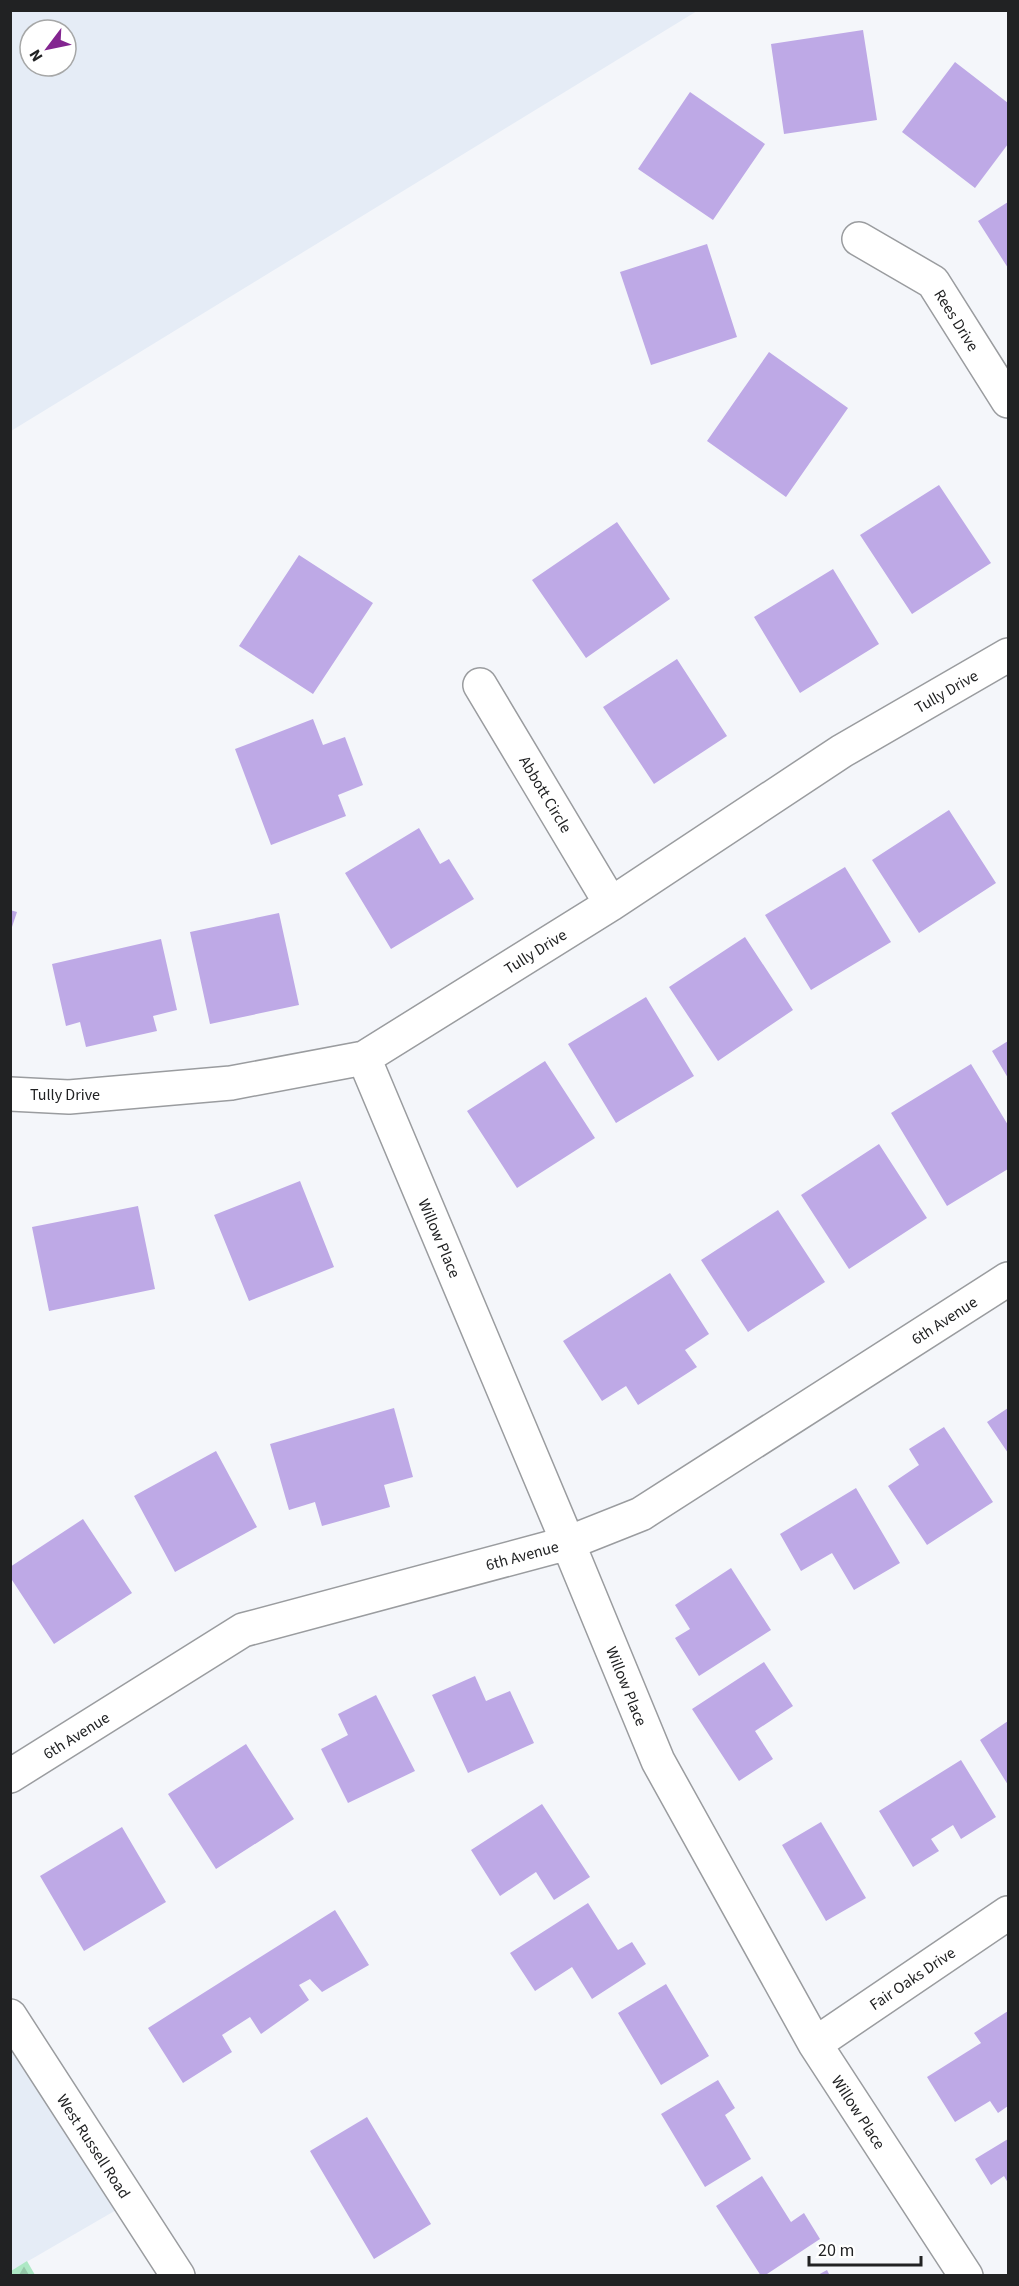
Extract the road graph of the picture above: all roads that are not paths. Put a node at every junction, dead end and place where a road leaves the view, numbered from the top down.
1 (859, 239) dead end
2 (1008, 401) edge
3 (1008, 655) edge
4 (480, 685) dead end
5 (611, 904) junction
6 (364, 1058) junction
7 (10, 1094) edge
8 (1008, 1279) edge
9 (568, 1543) junction
10 (10, 1776) edge
11 (1008, 1913) edge
12 (10, 2016) edge
13 (815, 2044) junction
14 (178, 2276) edge
15 (966, 2276) edge

1 - 2 street, Rees Drive
3 - 5 street, Tully Drive
4 - 5 street, Abbott Circle
5 - 6 street, Tully Drive
6 - 7 street, Tully Drive
6 - 9 street, Willow Place
8 - 9 street, 6th Avenue
9 - 10 street, 6th Avenue
9 - 13 street, Willow Place
11 - 13 street, Fair Oaks Drive
12 - 14 street, West Russell Road
13 - 15 street, Willow Place

